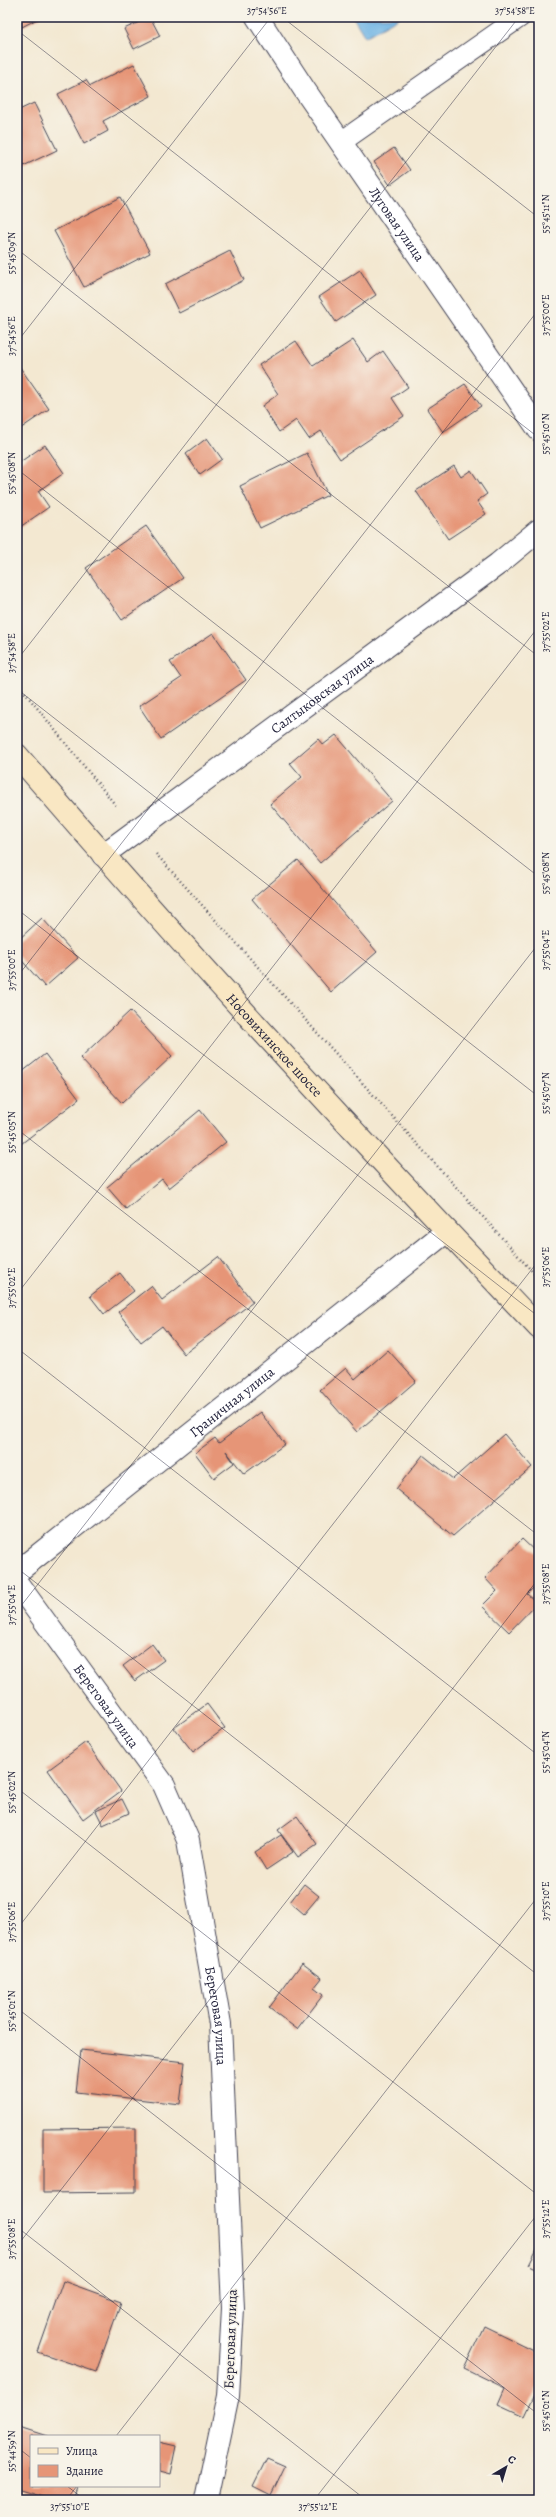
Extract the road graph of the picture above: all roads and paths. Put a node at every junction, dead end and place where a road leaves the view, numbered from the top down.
1 (257, 17) edge
2 (520, 17) edge
3 (341, 142) junction
4 (539, 430) edge
5 (539, 530) edge
6 (17, 683) edge
7 (17, 755) edge
8 (136, 831) junction
9 (103, 855) junction
10 (447, 1231) junction
11 (539, 1279) edge
12 (539, 1328) edge
13 (17, 1572) edge
14 (17, 1583) edge
15 (206, 2500) edge

1 - 3 street, Луговая улица
2 - 3 lane
3 - 4 street, Луговая улица
5 - 8 street, Салтыковская улица
6 - 8 path
7 - 9 main road, Носовихинское шоссе
8 - 9 street, Салтыковская улица
8 - 11 path
9 - 10 main road, Носовихинское шоссе
10 - 12 main road, Носовихинское шоссе
10 - 13 street, Граничная улица
14 - 15 street, Береговая улица

